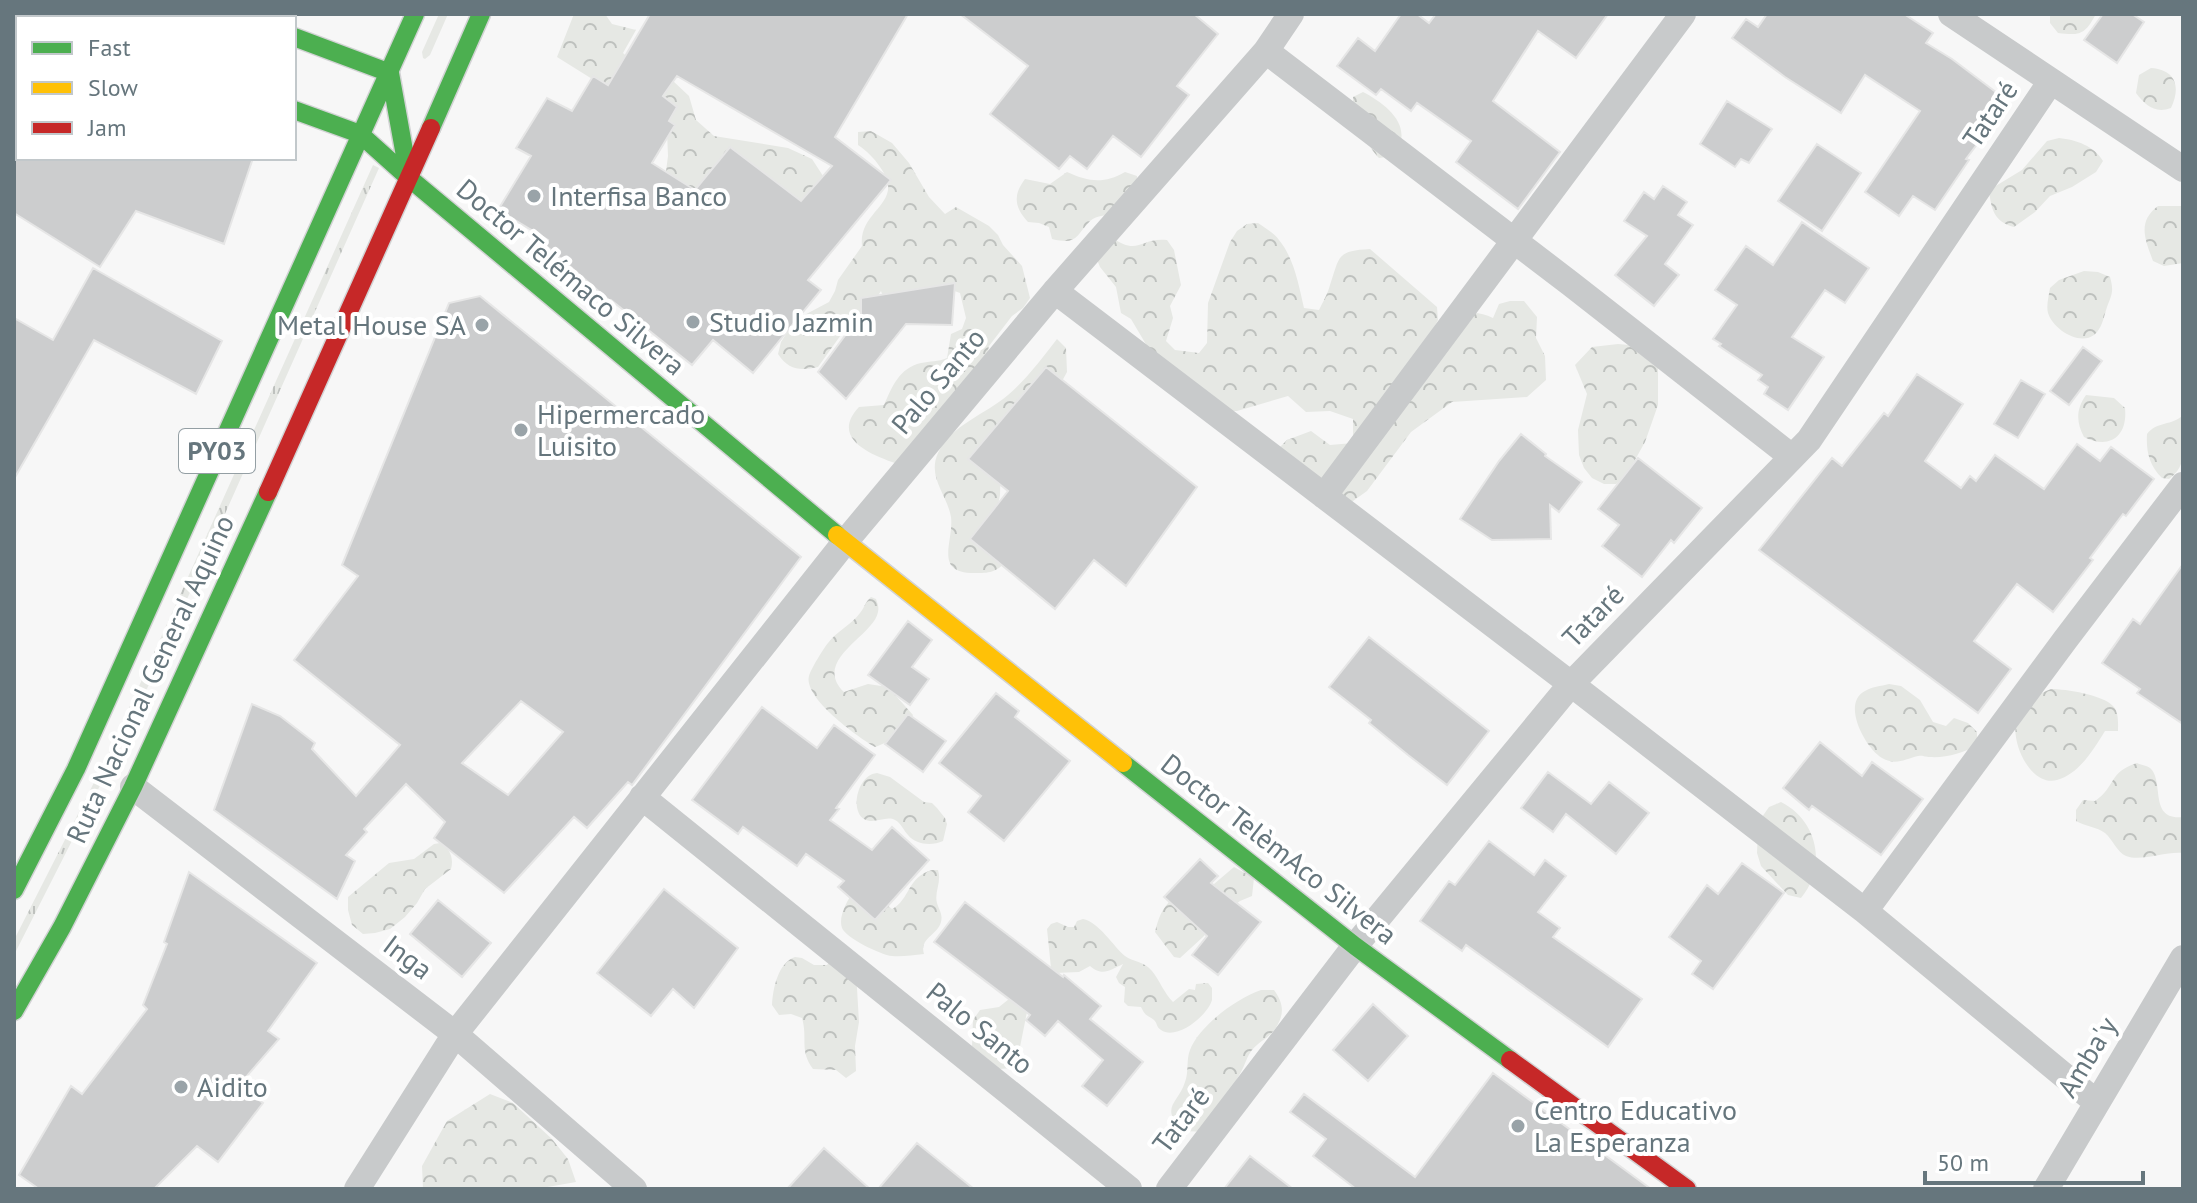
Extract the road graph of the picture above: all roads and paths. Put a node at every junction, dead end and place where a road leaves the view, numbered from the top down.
1 (415, 14) edge
2 (481, 14) edge
3 (1291, 14) edge
4 (1683, 14) edge
5 (1951, 14) edge
6 (296, 38) edge
7 (1266, 51) junction
8 (390, 73) junction
9 (2051, 81) junction
10 (296, 111) edge
11 (360, 134) junction
12 (2183, 169) edge
13 (409, 178) junction
14 (1515, 240) junction
15 (1055, 291) junction
16 (1792, 457) junction
17 (2183, 485) edge
18 (1324, 496) junction
19 (845, 542) junction
20 (1571, 684) junction
21 (133, 787) junction
22 (642, 797) junction
23 (14, 890) edge
24 (1865, 911) junction
25 (1355, 946) junction
26 (2183, 958) edge
27 (14, 1011) edge
28 (455, 1034) junction
29 (2096, 1102) junction
30 (357, 1189) edge
31 (634, 1189) edge
32 (1129, 1189) edge
33 (1169, 1189) edge
34 (1687, 1189) edge
35 (2046, 1189) edge

1 - 8 main road, Ruta Nacional General Aquino / PY03
2 - 13 main road, Ruta Nacional General Aquino / PY03
3 - 7 street, Palo Santo
4 - 14 street
5 - 9 street
6 - 8 main road
7 - 14 street
7 - 15 street, Palo Santo
8 - 11 main road, Ruta Nacional General Aquino / PY03
8 - 13 main road
9 - 12 street
9 - 16 street, Tataré
10 - 11 main road
11 - 13 main road, Doctor Telémaco Silvera
11 - 23 main road, Ruta Nacional General Aquino / PY03
13 - 19 main road, Doctor Telémaco Silvera
13 - 21 main road, Ruta Nacional General Aquino / PY03
14 - 16 street
14 - 18 street
15 - 18 street
15 - 19 street, Palo Santo
16 - 20 street, Tataré
17 - 24 street
18 - 20 street
19 - 22 street, Palo Santo
19 - 25 main road, Doctor TelèmAco Silvera
20 - 24 street
20 - 25 street, Tataré
21 - 27 main road, Ruta Nacional General Aquino / PY03
21 - 28 street, Inga
22 - 28 street, Palo Santo
22 - 32 street, Palo Santo
24 - 29 street
25 - 33 street, Tataré
25 - 34 main road, Doctor TelèmAco Silvera
26 - 29 street, Amba'y
28 - 30 street, Palo Santo
28 - 31 street, Inga
29 - 35 street, Amba'y

